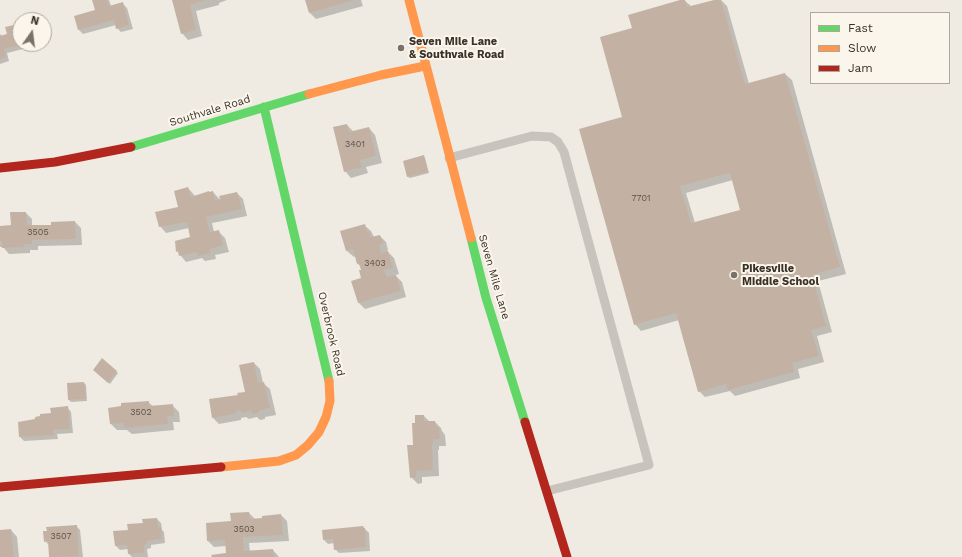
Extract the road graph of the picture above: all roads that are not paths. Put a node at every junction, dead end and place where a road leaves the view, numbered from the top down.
1 (409, 0) edge
2 (425, 66) junction
3 (264, 107) junction
4 (449, 158) junction
5 (0, 168) edge
6 (0, 487) edge
7 (547, 491) junction
8 (567, 557) edge

1 - 2 street, Seven Mile Lane
2 - 3 street, Southvale Road
2 - 4 street, Seven Mile Lane
3 - 5 street, Southvale Road
3 - 6 street, Overbrook Road
4 - 7 street, Seven Mile Lane
4 - 7 lane
7 - 8 street, Seven Mile Lane

